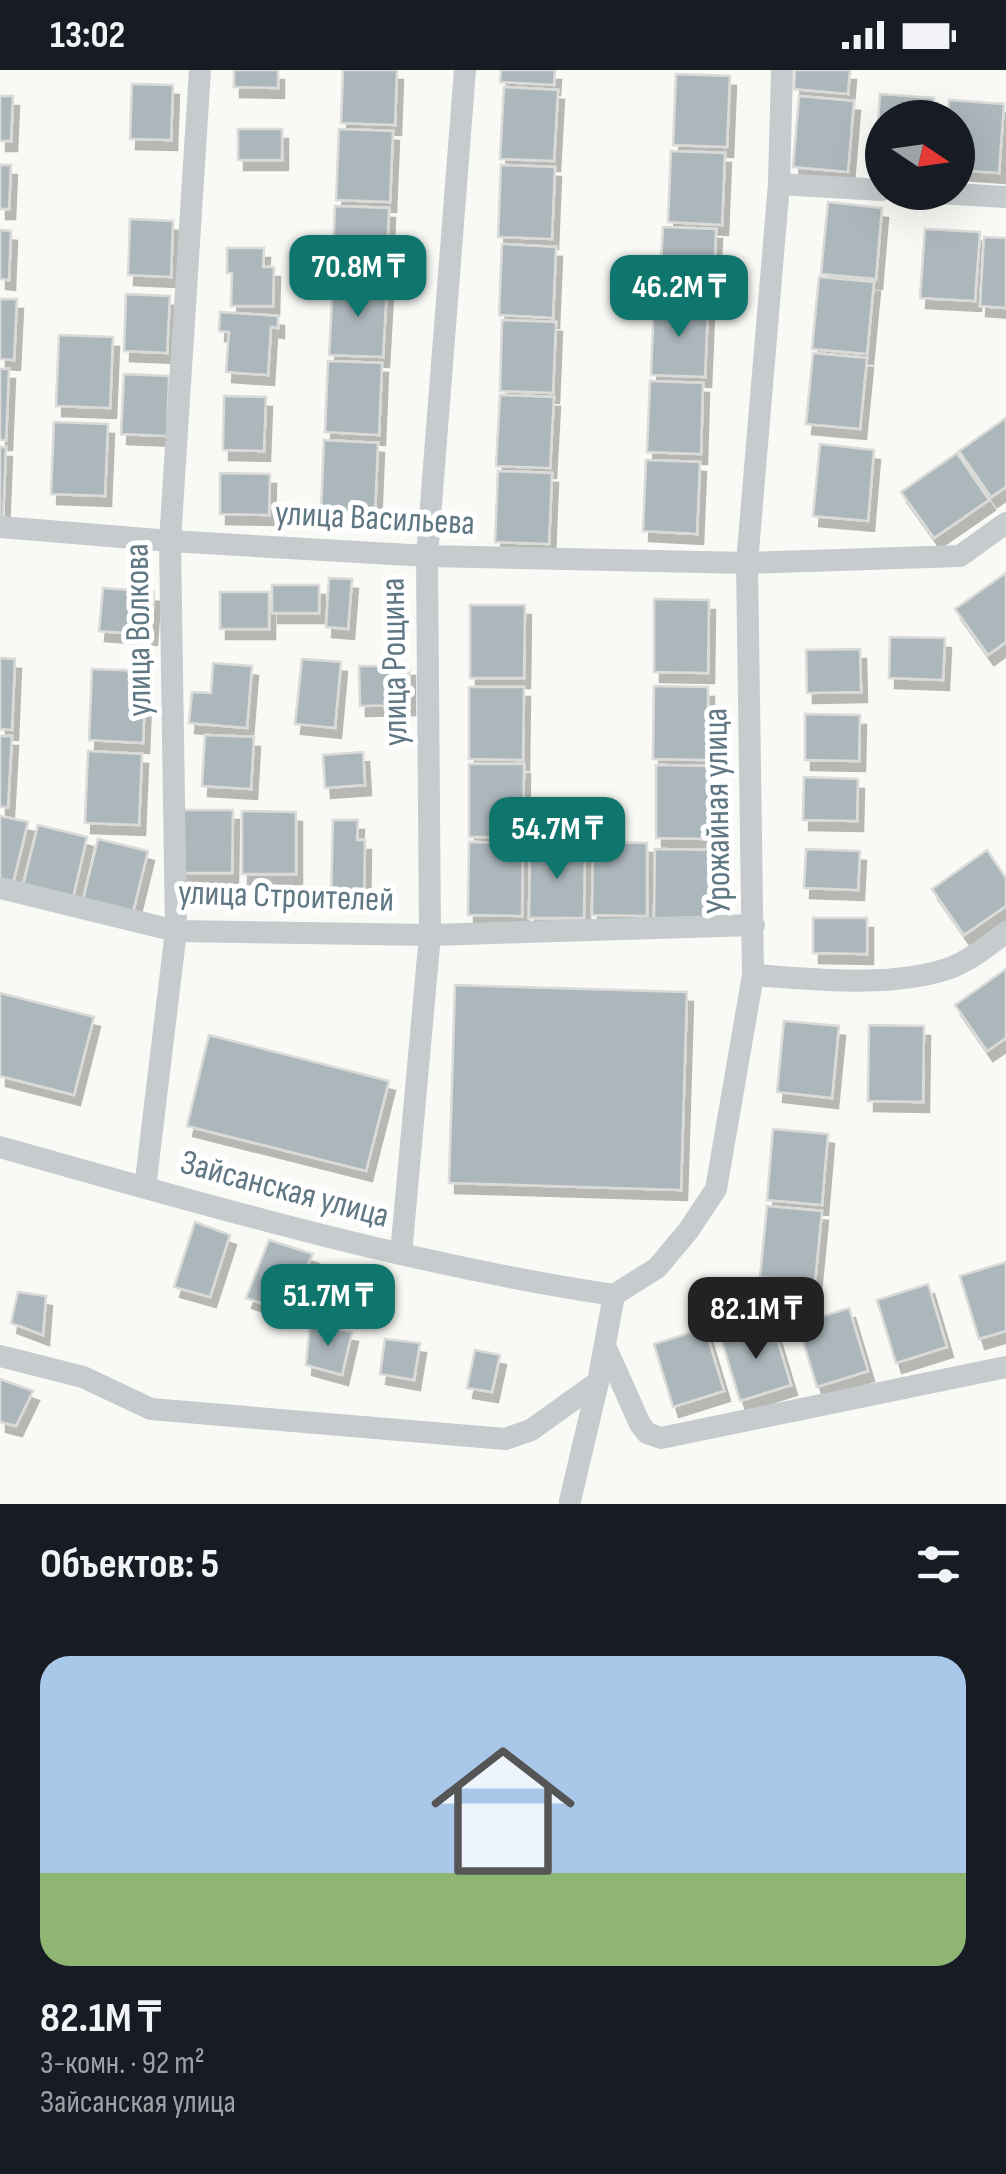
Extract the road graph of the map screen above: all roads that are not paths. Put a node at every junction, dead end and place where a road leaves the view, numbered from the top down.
1 (200, 70) edge
2 (466, 70) edge
3 (782, 70) edge
4 (778, 184) junction
5 (865, 189) edge
6 (975, 196) edge
7 (1006, 198) edge
8 (1006, 523) edge
9 (0, 526) edge
10 (170, 541) junction
11 (427, 556) junction
12 (747, 563) junction
13 (0, 888) edge
14 (754, 925) junction
15 (176, 931) junction
16 (1006, 932) edge
17 (430, 935) junction
18 (753, 974) junction
19 (0, 1147) edge
20 (145, 1188) junction
21 (402, 1254) junction
22 (614, 1295) junction
23 (605, 1347) junction
24 (0, 1356) edge
25 (1006, 1368) edge
26 (598, 1382) junction
27 (570, 1501) dead end

1 - 10 street, улица Волкова
2 - 11 street, улица Рощина
3 - 4 street, Урожайная улица
4 - 5 street
4 - 12 street, Урожайная улица
6 - 7 street
8 - 12 street
9 - 10 street, улица Васильева
10 - 11 street, улица Васильева
10 - 15 street, улица Волкова
11 - 12 street, улица Васильева
11 - 17 street, улица Рощина
12 - 14 street, Урожайная улица
13 - 15 street, улица Строителей
14 - 17 street, улица Строителей
14 - 18 street, Урожайная улица
15 - 17 street, улица Строителей
15 - 20 street, улица Волкова
16 - 18 street
17 - 21 street, улица Рощина
18 - 22 street, Урожайная улица
19 - 20 street, Зайсанская улица
20 - 21 street, Зайсанская улица
21 - 22 street, Зайсанская улица
22 - 23 street
23 - 25 street
23 - 26 street
24 - 26 street
26 - 27 street

